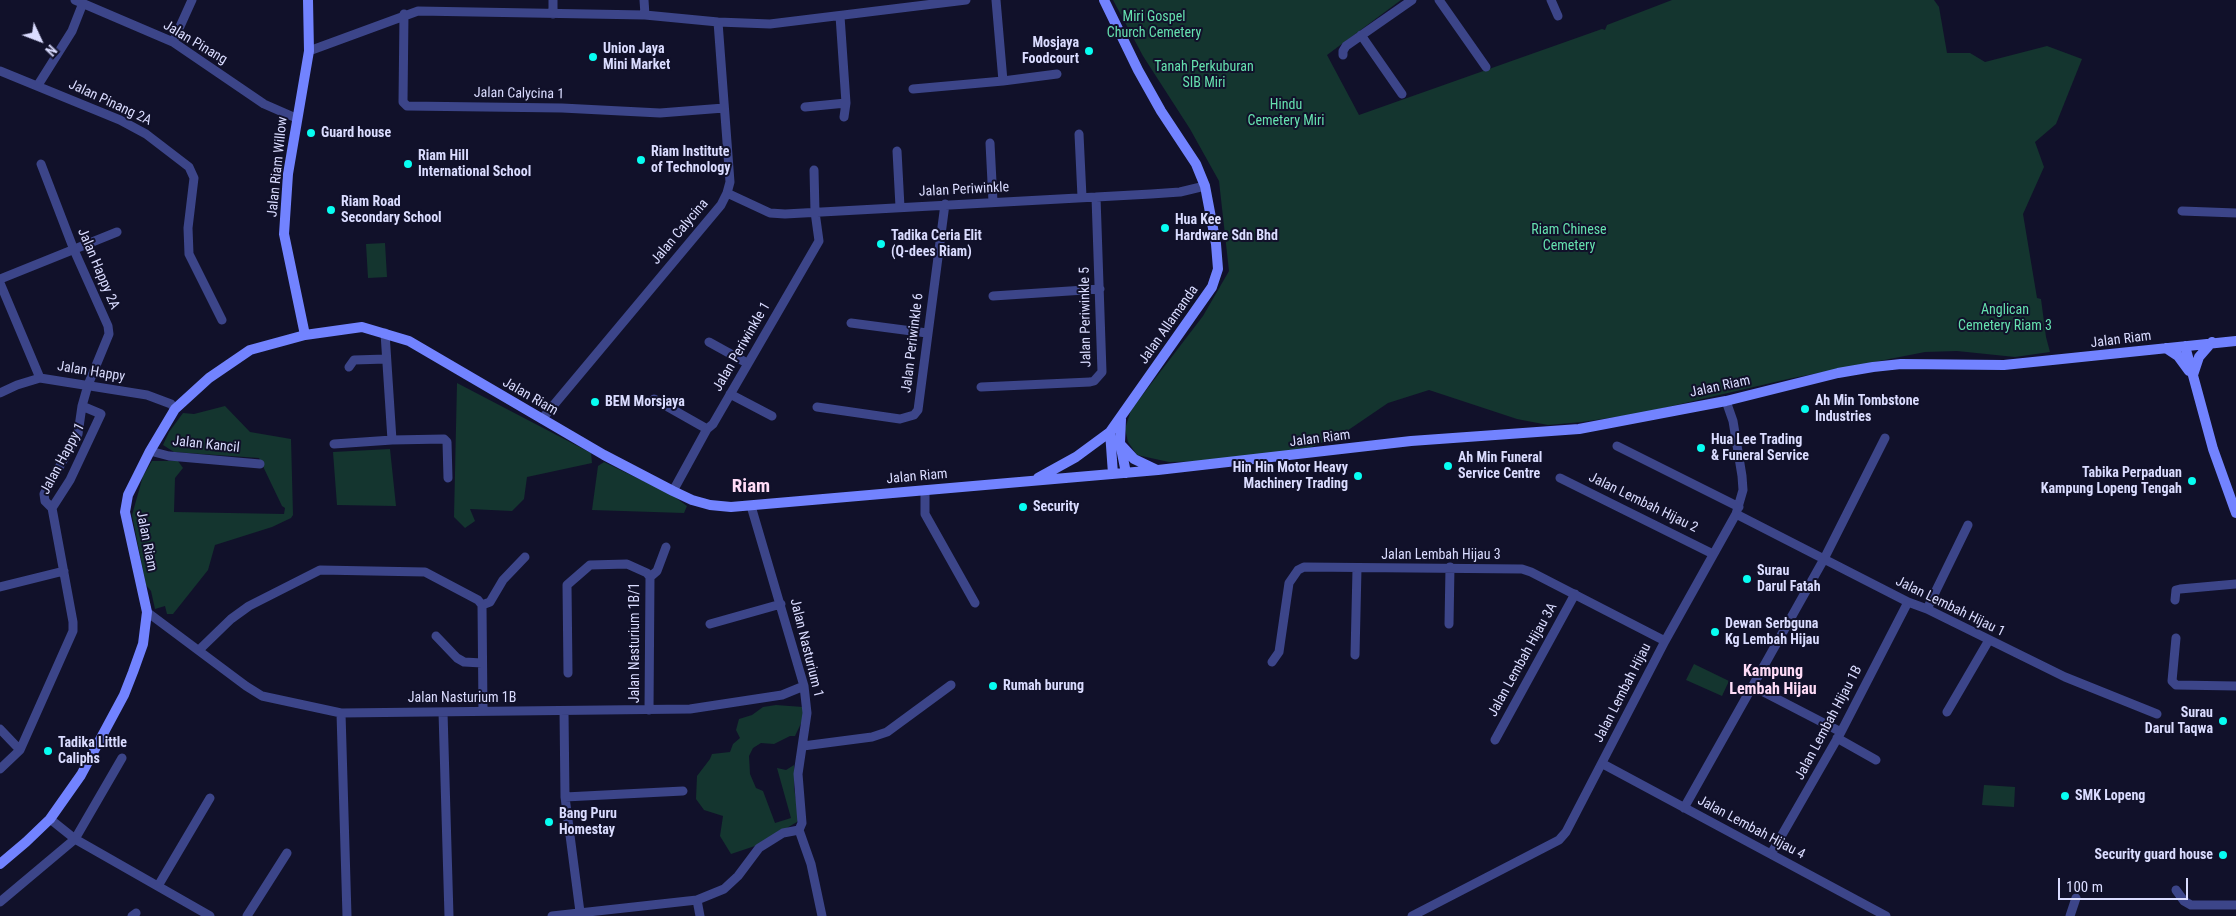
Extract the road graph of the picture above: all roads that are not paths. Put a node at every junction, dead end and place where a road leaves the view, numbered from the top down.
1 (192, 0) edge
2 (308, 0) edge
3 (553, 0) edge
4 (644, 0) edge
5 (966, 0) edge
6 (996, 0) edge
7 (1104, 0) edge
8 (1412, 0) edge
9 (1439, 0) edge
10 (1551, 0) edge
11 (79, 2) edge
12 (404, 14) junction
13 (553, 14) junction
14 (645, 16) junction
15 (840, 16) junction
16 (1558, 16) dead end
17 (718, 22) junction
18 (1361, 35) junction
19 (173, 42) junction
20 (309, 51) junction
21 (1343, 55) dead end
22 (1486, 67) dead end
23 (0, 71) edge
24 (1057, 74) dead end
25 (1003, 81) junction
26 (38, 85) junction
27 (913, 89) dead end
28 (1402, 94) dead end
29 (846, 103) junction
30 (805, 107) dead end
31 (724, 108) junction
32 (844, 117) dead end
33 (296, 118) junction
34 (1079, 134) dead end
35 (990, 143) dead end
36 (897, 150) dead end
37 (41, 164) dead end
38 (814, 170) dead end
39 (1205, 186) junction
40 (728, 193) junction
41 (1082, 197) junction
42 (1096, 197) junction
43 (993, 202) junction
44 (945, 204) junction
45 (900, 207) junction
46 (2182, 211) dead end
47 (815, 212) junction
48 (2236, 213) edge
49 (117, 232) dead end
50 (74, 250) junction
51 (0, 279) edge
52 (0, 283) edge
53 (1100, 289) junction
54 (993, 296) dead end
55 (222, 320) dead end
56 (851, 323) dead end
57 (384, 333) junction
58 (927, 333) junction
59 (305, 335) junction
60 (2236, 340) edge
61 (709, 342) dead end
62 (2212, 342) junction
63 (2185, 346) junction
64 (2166, 348) junction
65 (386, 359) junction
66 (747, 363) junction
67 (349, 367) dead end
68 (2192, 376) junction
69 (40, 378) junction
70 (88, 385) junction
71 (981, 387) dead end
72 (0, 393) edge
73 (730, 394) junction
74 (654, 399) dead end
75 (1726, 401) junction
76 (82, 406) junction
77 (816, 407) dead end
78 (175, 409) junction
79 (1121, 415) junction
80 (772, 416) dead end
81 (542, 419) junction
82 (707, 429) junction
83 (1110, 432) junction
84 (1885, 438) dead end
85 (392, 440) junction
86 (1120, 443) junction
87 (334, 444) dead end
88 (1617, 446) dead end
89 (150, 451) junction
90 (260, 464) dead end
91 (1158, 470) junction
92 (1126, 473) junction
93 (1113, 474) junction
94 (448, 478) dead end
95 (1560, 478) dead end
96 (1033, 481) junction
97 (926, 490) junction
98 (673, 491) junction
99 (751, 506) junction
100 (1737, 510) junction
101 (52, 511) junction
102 (2236, 513) edge
103 (1968, 525) dead end
104 (666, 547) dead end
105 (1713, 554) junction
106 (525, 557) dead end
107 (1824, 559) junction
108 (1450, 567) junction
109 (1357, 569) junction
110 (64, 571) junction
111 (650, 577) junction
112 (2236, 584) edge
113 (0, 587) edge
114 (1575, 594) junction
115 (2175, 600) dead end
116 (1908, 602) junction
117 (974, 603) dead end
118 (781, 604) junction
119 (482, 606) junction
120 (1927, 609) junction
121 (147, 612) junction
122 (710, 624) dead end
123 (1449, 624) dead end
124 (436, 636) dead end
125 (2176, 638) dead end
126 (1989, 640) junction
127 (1665, 641) junction
128 (199, 650) junction
129 (1355, 655) dead end
130 (1272, 662) dead end
131 (482, 663) junction
132 (568, 673) dead end
133 (804, 686) junction
134 (951, 686) dead end
135 (2236, 686) edge
136 (1754, 688) junction
137 (649, 710) junction
138 (483, 711) junction
139 (564, 711) junction
140 (340, 712) junction
141 (443, 712) junction
142 (1947, 712) dead end
143 (2157, 714) dead end
144 (0, 729) edge
145 (1839, 735) junction
146 (1495, 740) dead end
147 (803, 746) junction
148 (20, 750) junction
149 (122, 758) dead end
150 (1876, 760) dead end
151 (1603, 764) junction
152 (0, 769) edge
153 (683, 791) dead end
154 (565, 797) junction
155 (210, 798) dead end
156 (1684, 808) junction
157 (50, 819) junction
158 (799, 830) junction
159 (74, 839) junction
160 (287, 852) dead end
161 (1771, 854) junction
162 (0, 864) edge
163 (158, 886) junction
164 (2176, 890) dead end
165 (2076, 898) dead end
166 (697, 900) junction
167 (0, 902) edge
168 (2236, 905) edge
169 (580, 912) junction
170 (611, 913) edge
171 (210, 916) edge
172 (247, 916) edge
173 (347, 916) edge
174 (449, 916) edge
175 (552, 916) edge
176 (700, 916) edge
177 (822, 916) edge
178 (1412, 916) edge
179 (1886, 916) edge
180 (2070, 916) edge

1 - 19 street
2 - 20 main road, Jalan Riam Willow
3 - 13 street
4 - 14 street
5 - 15 street
6 - 25 street
7 - 39 main road, Jalan Allamanda
8 - 18 street
9 - 22 street
10 - 16 street
11 - 19 street, Jalan Pinang
11 - 26 street
12 - 13 street
12 - 20 street
12 - 31 street, Jalan Calycina 1
13 - 14 street
14 - 17 street
15 - 17 street
15 - 29 street
17 - 31 street, Jalan Calycina
18 - 21 street
18 - 28 street
19 - 33 street, Jalan Pinang
20 - 33 main road, Jalan Riam Willow
23 - 26 street, Jalan Pinang 2A
24 - 25 street
25 - 27 street
26 - 55 street, Jalan Pinang 2A
29 - 30 street
29 - 32 street
31 - 40 street, Jalan Calycina
33 - 59 main road, Jalan Riam Willow
34 - 41 street
35 - 43 street
36 - 45 street
37 - 50 street, Jalan Happy 2A
38 - 47 street, Jalan Periwinkle 1
39 - 42 street, Jalan Periwinkle
39 - 79 main road, Jalan Allamanda
40 - 47 street, Jalan Periwinkle
40 - 81 street, Jalan Calycina
41 - 42 street, Jalan Periwinkle
41 - 43 street, Jalan Periwinkle
42 - 53 street, Jalan Periwinkle 5
43 - 44 street, Jalan Periwinkle
44 - 45 street, Jalan Periwinkle
44 - 58 street, Jalan Periwinkle 6
45 - 47 street, Jalan Periwinkle
46 - 48 street
47 - 66 street, Jalan Periwinkle 1
49 - 50 street
50 - 51 street
50 - 70 street, Jalan Happy 2A
52 - 69 street, Jalan Happy
53 - 54 street
53 - 71 street, Jalan Periwinkle 5
56 - 58 street
57 - 59 main road, Jalan Riam
57 - 65 street
57 - 81 main road, Jalan Riam
58 - 77 street, Jalan Periwinkle 6
59 - 78 main road, Jalan Riam
60 - 62 main road, Jalan Riam
61 - 66 street
62 - 63 main road, Jalan Riam
62 - 68 main road
63 - 64 main road, Jalan Riam
63 - 68 main road
64 - 68 main road
64 - 75 main road, Jalan Riam
65 - 67 street
65 - 85 street
66 - 73 street, Jalan Periwinkle 1
68 - 102 main road
69 - 70 street, Jalan Happy
69 - 72 street
70 - 76 street, Jalan Happy 1
70 - 78 street, Jalan Happy
73 - 80 street
73 - 82 street, Jalan Periwinkle 1
74 - 82 street
75 - 91 main road, Jalan Riam
75 - 100 street, Jalan Lembah Hijau
76 - 101 street, Jalan Happy 1
76 - 101 street, Jalan Happy 1
78 - 89 main road, Jalan Riam
79 - 83 main road, Jalan Allamanda
79 - 86 main road
81 - 98 main road, Jalan Riam
82 - 98 street, Jalan Periwinkle 1
83 - 93 main road
83 - 96 main road, Jalan Allamanda
84 - 107 street
85 - 87 street
85 - 94 street
86 - 91 main road
86 - 92 main road
88 - 100 street, Jalan Lembah Hijau 1
89 - 90 street, Jalan Kancil
89 - 121 main road, Jalan Riam
91 - 92 main road, Jalan Riam
92 - 93 main road, Jalan Riam
93 - 96 main road, Jalan Riam
95 - 105 street, Jalan Lembah Hijau 2
96 - 97 main road, Jalan Riam
97 - 99 main road, Jalan Riam
97 - 117 street
98 - 99 main road, Jalan Riam
99 - 118 street, Jalan Nasturium 1
100 - 105 street, Jalan Lembah Hijau
100 - 107 street, Jalan Lembah Hijau 1
101 - 110 street
103 - 120 street
104 - 111 street
105 - 127 street, Jalan Lembah Hijau
106 - 119 street
107 - 116 street, Jalan Lembah Hijau 1
107 - 136 street
108 - 109 street, Jalan Lembah Hijau 3
108 - 114 street, Jalan Lembah Hijau 3
108 - 123 street
109 - 129 street
109 - 130 street, Jalan Lembah Hijau 3
110 - 113 street
110 - 148 street
111 - 132 street, Jalan Nasturium 1B/1
111 - 137 street, Jalan Nasturium 1B/1
112 - 115 street
114 - 127 street, Jalan Lembah Hijau 3
114 - 146 street, Jalan Lembah Hijau 3A
116 - 120 street, Jalan Lembah Hijau 1
116 - 145 street, Jalan Lembah Hijau 1B
118 - 122 street
118 - 133 street, Jalan Nasturium 1
119 - 128 street
119 - 131 street
120 - 126 street, Jalan Lembah Hijau 1
121 - 128 street, Jalan Nasturium 1B
121 - 157 main road, Jalan Riam
124 - 131 street
125 - 135 street
126 - 142 street
126 - 143 street, Jalan Lembah Hijau 1
127 - 151 street, Jalan Lembah Hijau
128 - 140 street, Jalan Nasturium 1B
131 - 138 street
133 - 137 street, Jalan Nasturium 1B
133 - 147 street, Jalan Nasturium 1
134 - 147 street
136 - 145 street
136 - 156 street
137 - 139 street, Jalan Nasturium 1B
138 - 139 street, Jalan Nasturium 1B
138 - 141 street, Jalan Nasturium 1B
139 - 154 street
140 - 141 street, Jalan Nasturium 1B
140 - 173 street
141 - 174 street
144 - 148 street
145 - 150 street
145 - 161 street, Jalan Lembah Hijau 1B
147 - 158 street, Jalan Nasturium 1
148 - 152 street
149 - 159 street
151 - 156 street, Jalan Lembah Hijau 4
151 - 178 street, Jalan Lembah Hijau
153 - 154 street
154 - 169 street
155 - 163 street
156 - 161 street, Jalan Lembah Hijau 4
157 - 159 street
157 - 162 main road, Jalan Riam
158 - 166 street
158 - 177 street, Jalan Nasturium 1
159 - 163 street
159 - 167 street
160 - 172 street
161 - 179 street, Jalan Lembah Hijau 4
163 - 171 street
164 - 168 street
165 - 180 street
166 - 170 street
166 - 176 street
169 - 170 street
169 - 175 street

